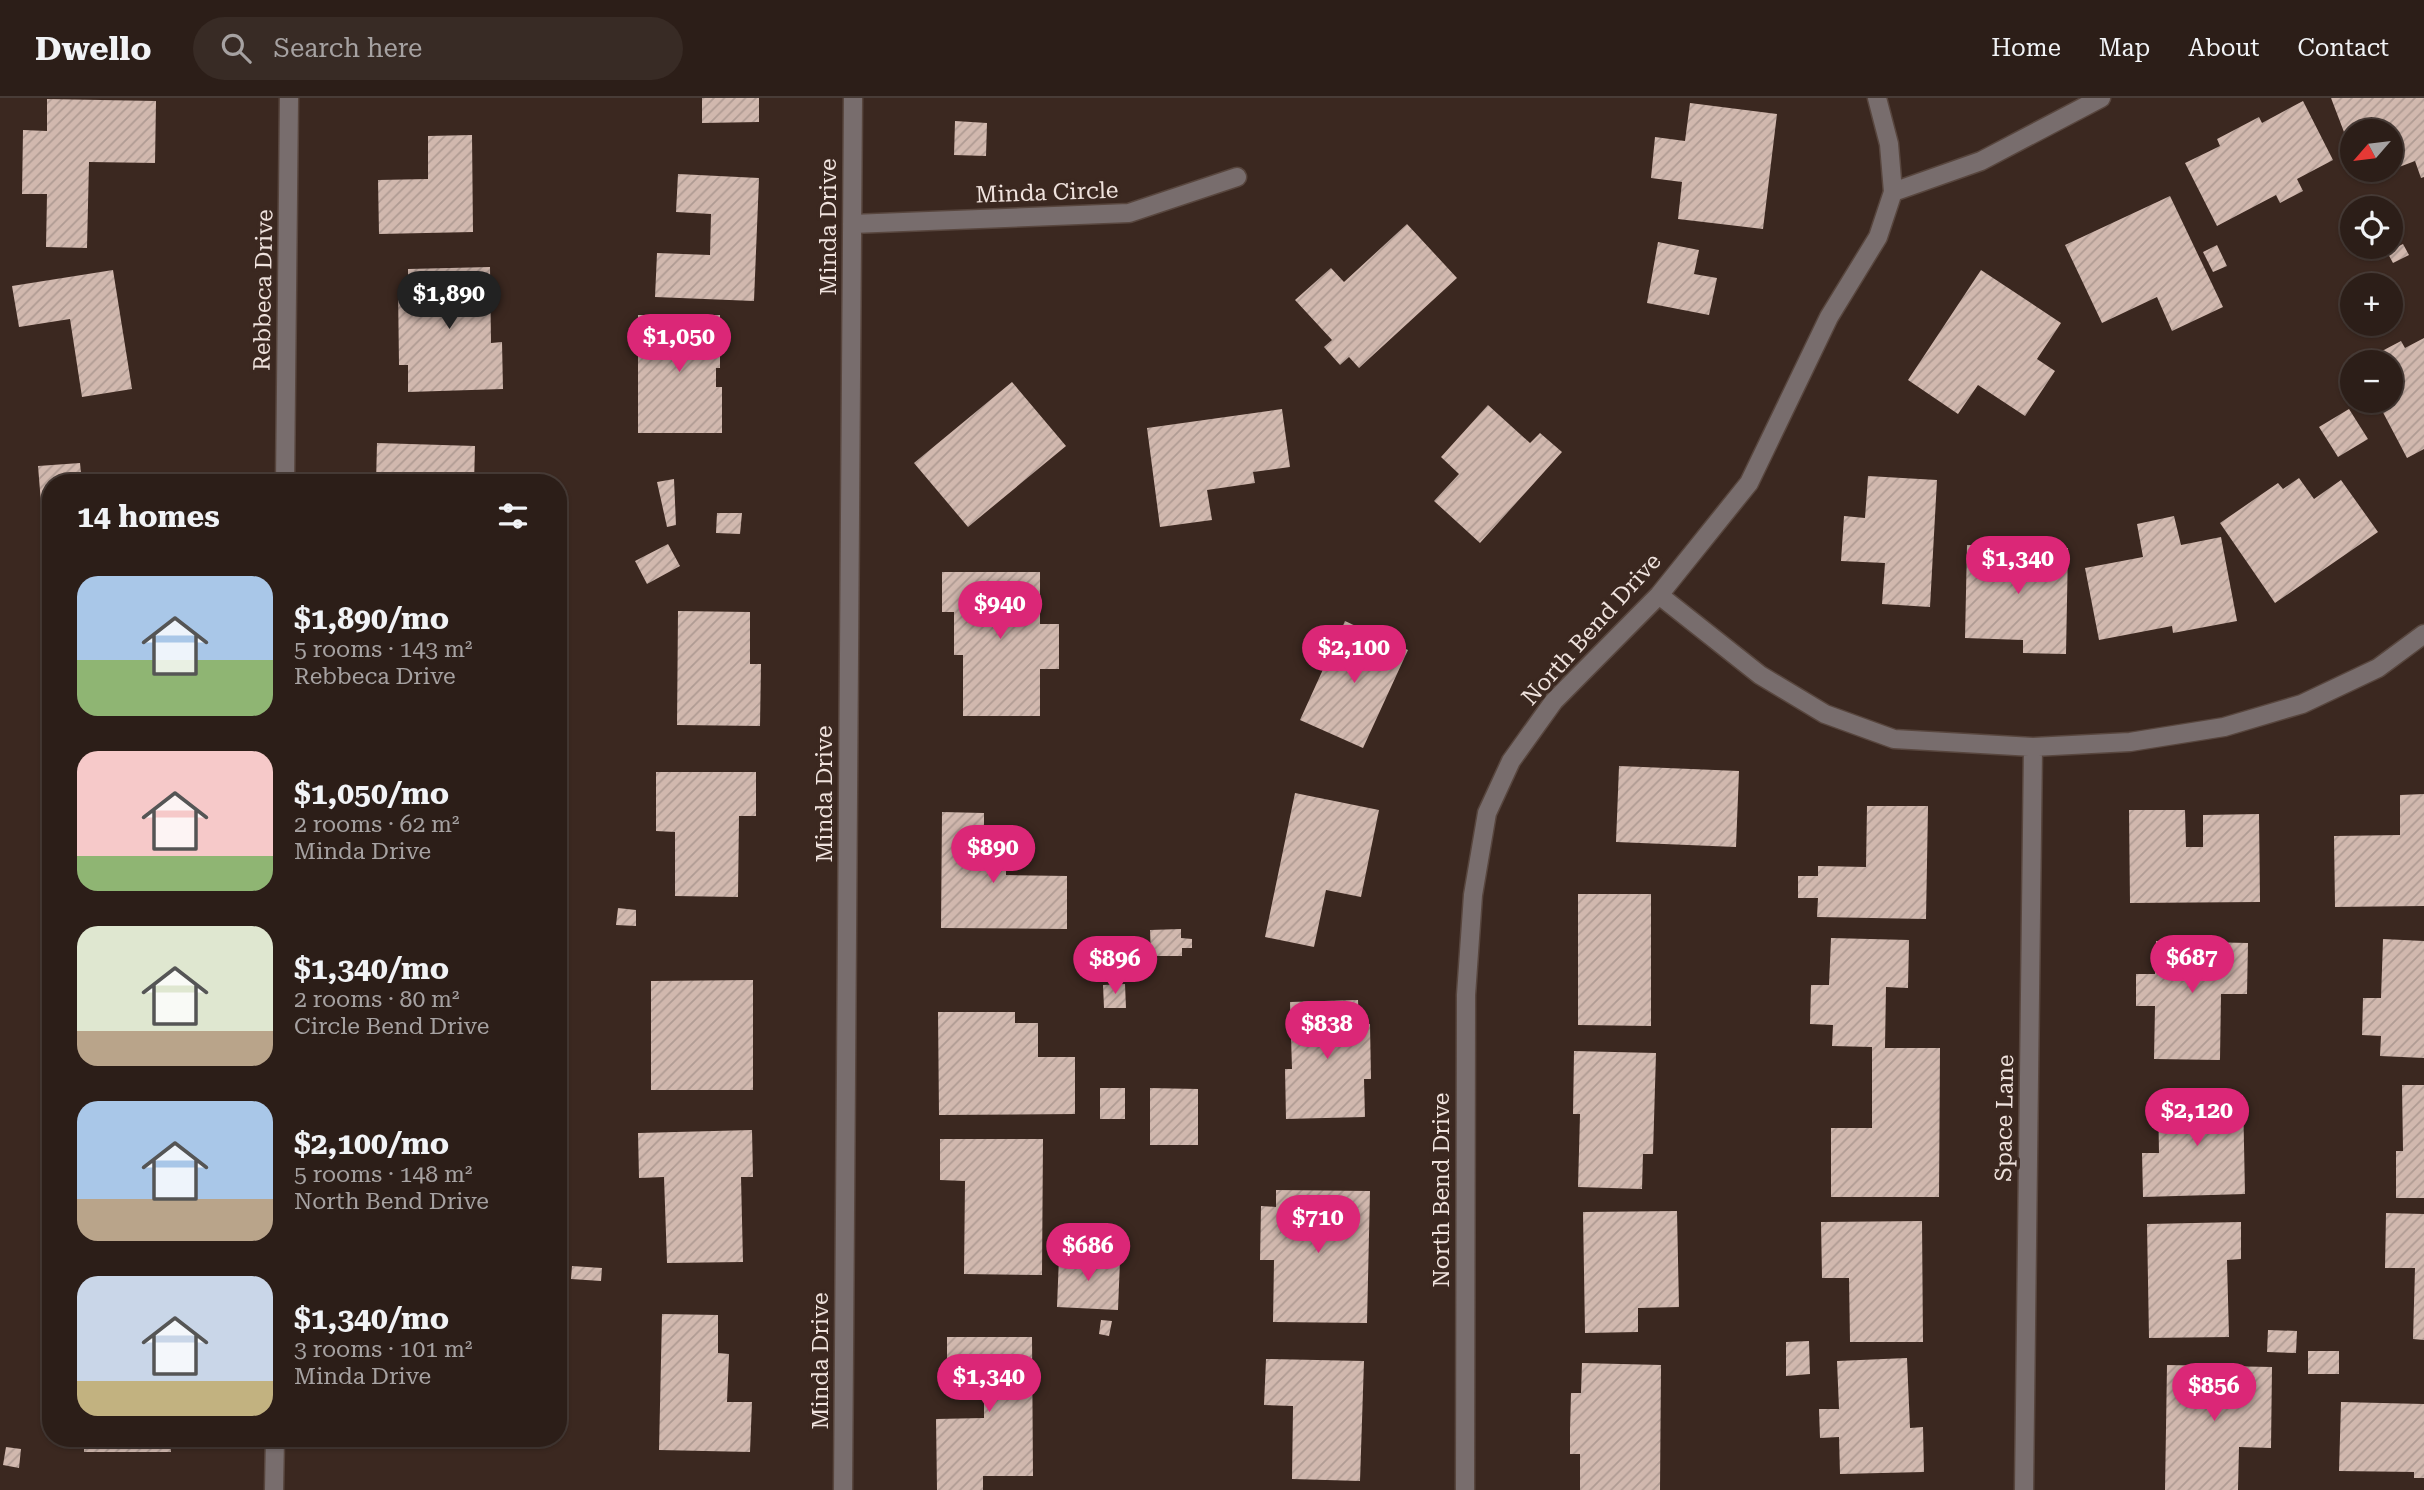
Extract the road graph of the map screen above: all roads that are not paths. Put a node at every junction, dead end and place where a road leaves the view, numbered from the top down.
1 (289, 98) edge
2 (853, 98) edge
3 (1877, 98) edge
4 (2101, 98) edge
5 (1237, 177) dead end
6 (1893, 192) junction
7 (852, 224) junction
8 (285, 474) edge
9 (1659, 595) junction
10 (2424, 634) edge
11 (2033, 747) junction
12 (275, 1447) edge
13 (274, 1490) edge
14 (843, 1490) edge
15 (1465, 1490) edge
16 (2024, 1490) edge

1 - 8 street, Rebbeca Drive
2 - 7 street, Minda Drive
3 - 6 street, North Bend Drive
4 - 6 street
5 - 7 street, Minda Circle
6 - 9 street, North Bend Drive
7 - 14 street, Minda Drive
9 - 11 street
9 - 15 street, North Bend Drive
10 - 11 street
11 - 16 street, Space Lane
12 - 13 street

